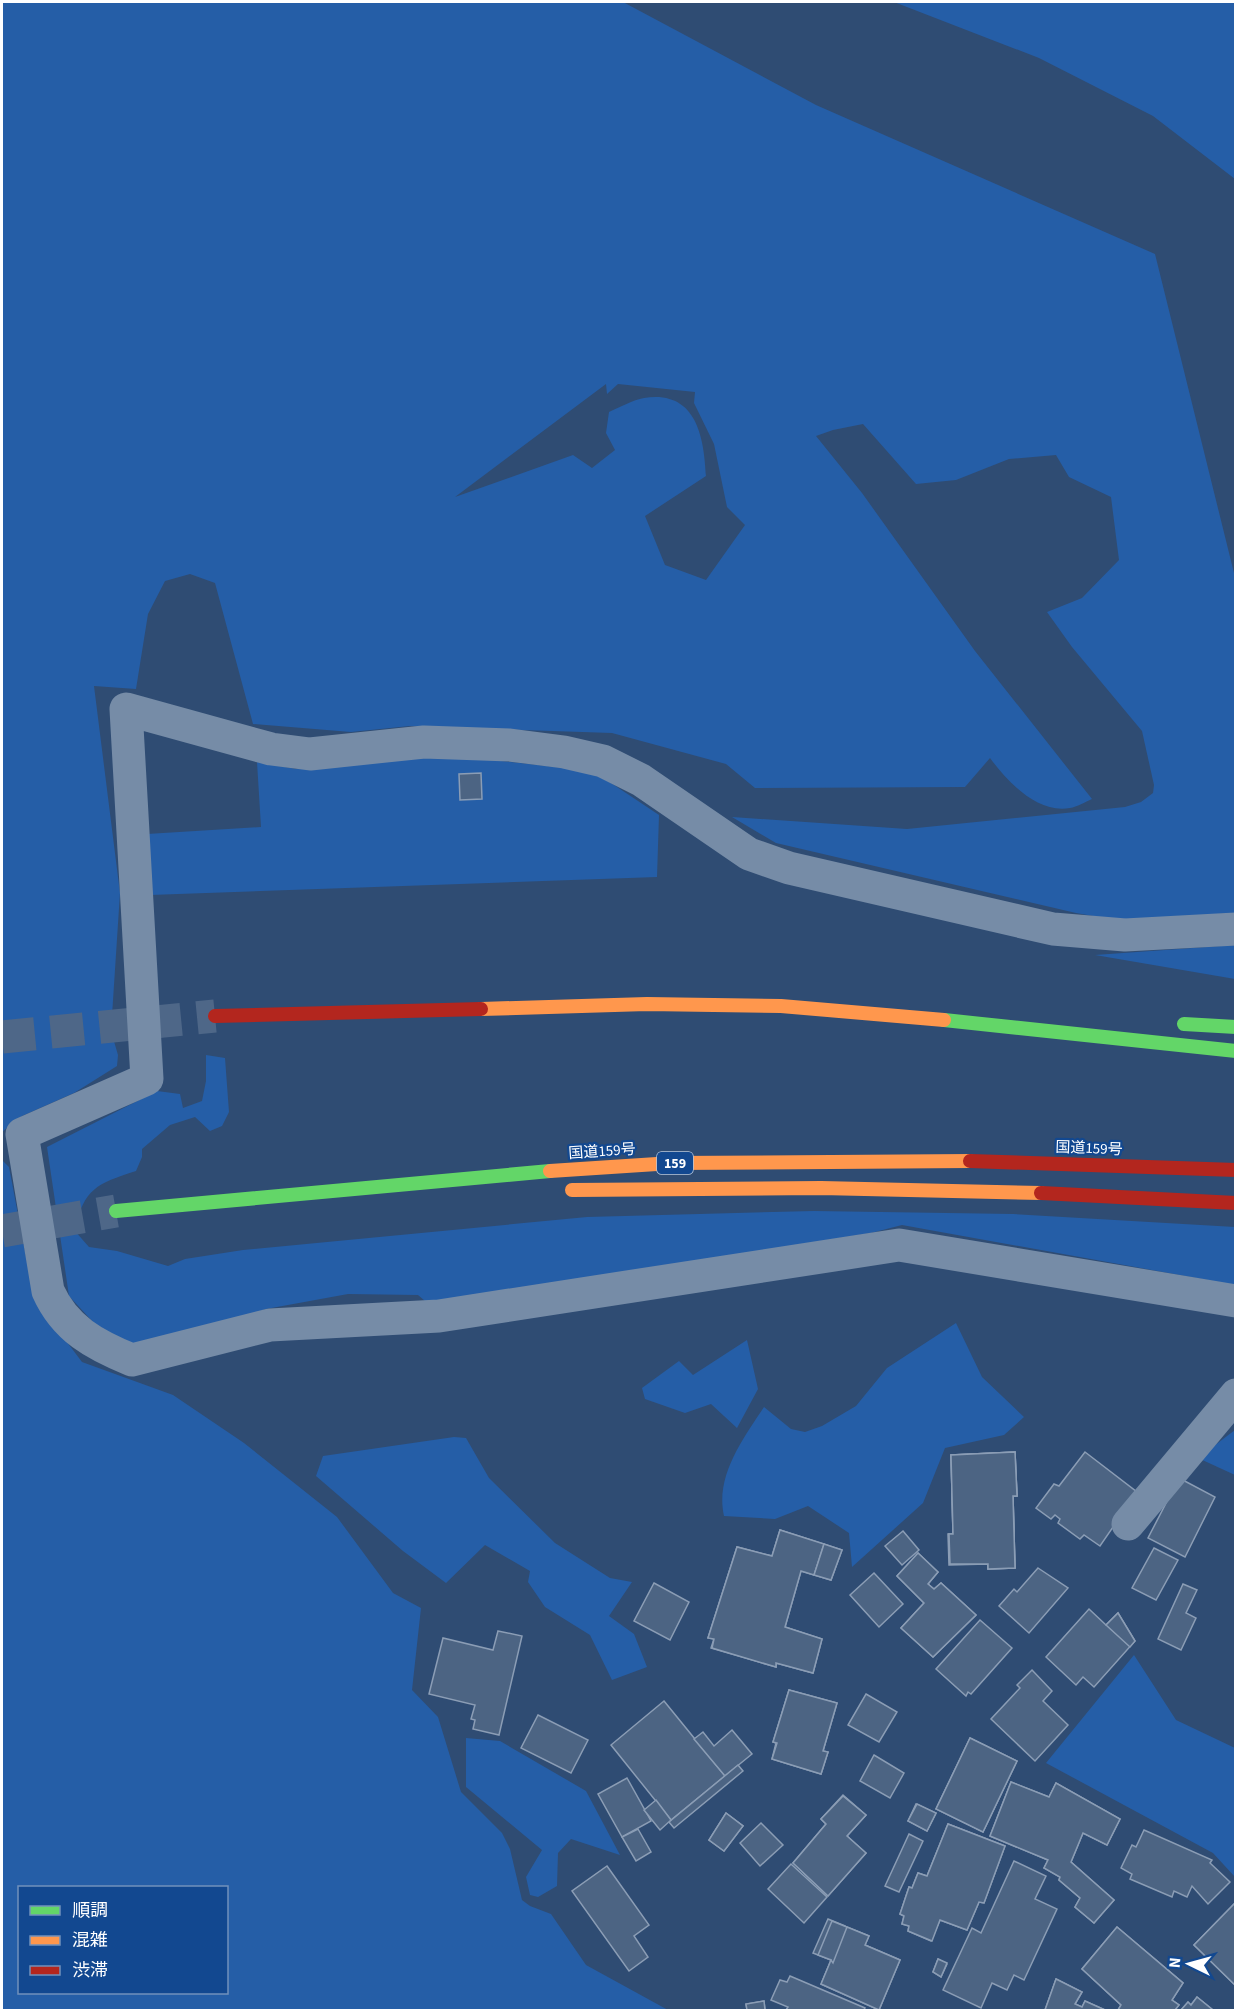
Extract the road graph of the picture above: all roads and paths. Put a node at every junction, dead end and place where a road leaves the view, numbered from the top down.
1 (1236, 929) edge
2 (781, 1006) junction
3 (215, 1016) tunnel mouth
4 (1060, 1018) dead end
5 (1175, 1024) dead end
6 (1236, 1027) edge
7 (1236, 1051) edge
8 (1236, 1170) edge
9 (559, 1191) dead end
10 (476, 1192) dead end
11 (262, 1196) junction
12 (1236, 1203) edge
13 (116, 1211) tunnel mouth
14 (1236, 1301) edge
15 (1236, 1395) edge
16 (1128, 1524) dead end

1 - 14 street
2 - 3 highway
2 - 4 highway
2 - 7 highway
5 - 6 highway
8 - 11 highway, 国道159号 / 159
9 - 12 highway, 159
10 - 11 highway, 159
11 - 13 highway, 国道159号 / 159
15 - 16 street

